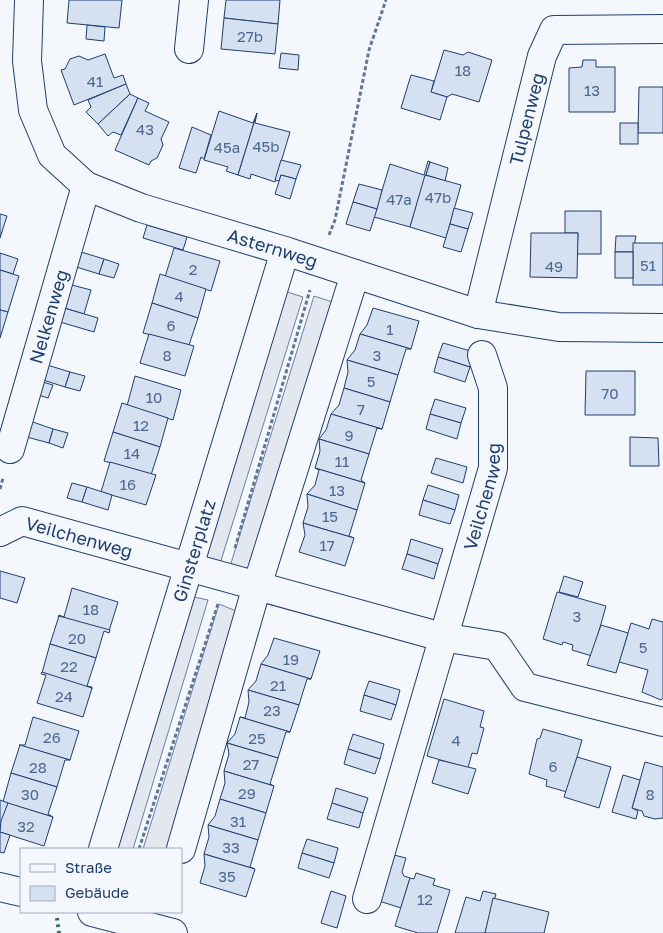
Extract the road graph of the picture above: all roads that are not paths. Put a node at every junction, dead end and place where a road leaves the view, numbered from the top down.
1 (29, 0) edge
2 (194, 0) edge
3 (663, 29) edge
4 (189, 48) dead end
5 (86, 186) junction
6 (285, 251) junction
7 (355, 274) junction
8 (478, 314) junction
9 (663, 328) edge
10 (482, 355) dead end
11 (10, 449) dead end
12 (0, 532) edge
13 (189, 567) junction
14 (257, 586) junction
15 (442, 637) junction
16 (663, 722) edge
17 (103, 848) edge
18 (181, 848) edge
19 (0, 887) edge
20 (20, 892) edge
21 (367, 900) dead end
22 (98, 913) edge
23 (164, 925) edge

1 - 5 street, Asternweg
2 - 4 street
3 - 8 street, Tulpenweg
5 - 6 street, Asternweg
5 - 11 street, Nelkenweg
6 - 7 street, Asternweg
6 - 13 street, Ginsterplatz
7 - 8 street, Asternweg
7 - 14 street
8 - 9 street, Asternweg
10 - 15 street, Veilchenweg
12 - 13 street, Veilchenweg
13 - 14 street, Veilchenweg
13 - 17 street, Ginsterplatz
14 - 15 street
14 - 18 street
15 - 16 street
15 - 21 street, Veilchenweg
19 - 20 street
22 - 23 street

